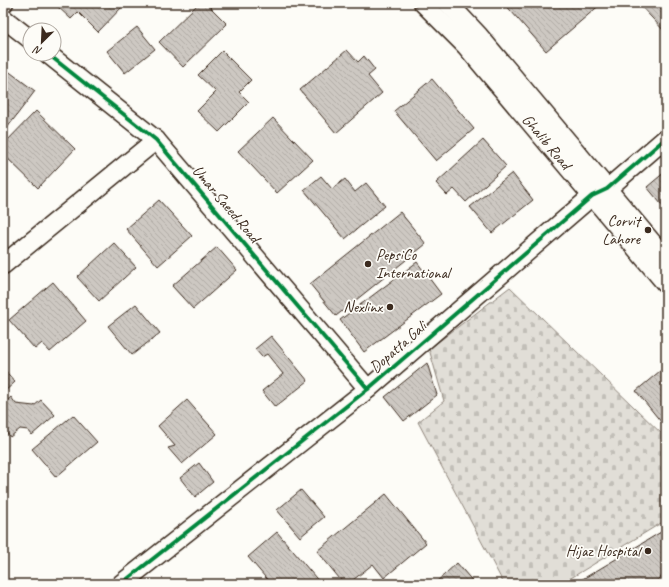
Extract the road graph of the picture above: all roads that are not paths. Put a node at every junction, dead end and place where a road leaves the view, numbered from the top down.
1 (423, 3) edge
2 (448, 3) edge
3 (3, 18) edge
4 (22, 33) edge
5 (472, 41) junction
6 (58, 62) edge
7 (666, 138) edge
8 (156, 140) junction
9 (599, 192) junction
10 (666, 259) edge
11 (3, 264) edge
12 (666, 284) edge
13 (368, 389) junction
14 (121, 584) edge

1 - 5 street, Ghalib Road
2 - 5 street, Ghalib Road
3 - 4 street
5 - 9 street, Ghalib Road
6 - 8 street, Umar Saeed Road
7 - 9 street, Dopatta Gali
8 - 11 street
8 - 13 street, Umar Saeed Road
9 - 10 street, Ghalib Road
9 - 12 street, Ghalib Road
9 - 13 street, Dopatta Gali
13 - 14 street, Dopatta Gali

